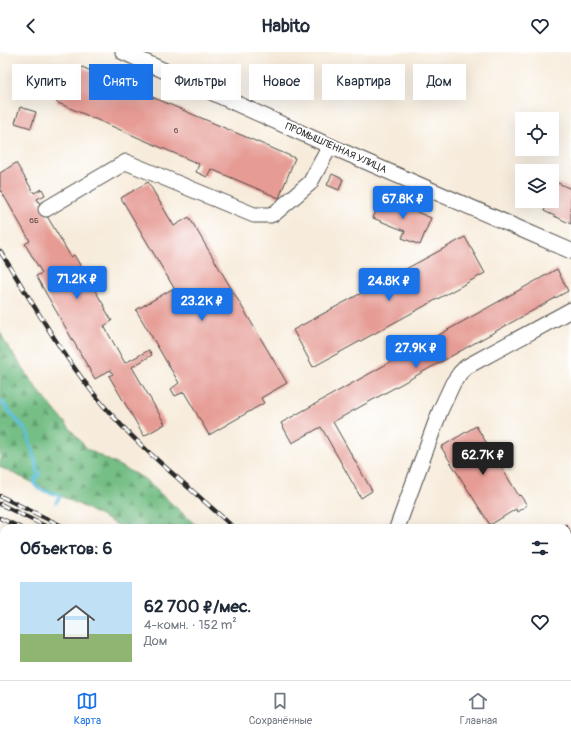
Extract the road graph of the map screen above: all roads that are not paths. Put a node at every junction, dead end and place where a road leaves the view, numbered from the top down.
1 (123, 52) edge
2 (330, 146) junction
3 (46, 209) dead end
4 (571, 251) edge
5 (571, 310) edge
6 (398, 524) edge

1 - 2 street, ПРОМЫШЛЕННАЯ УЛИЦА
2 - 3 street
2 - 4 street, ПРОМЫШЛЕННАЯ УЛИЦА
5 - 6 street

